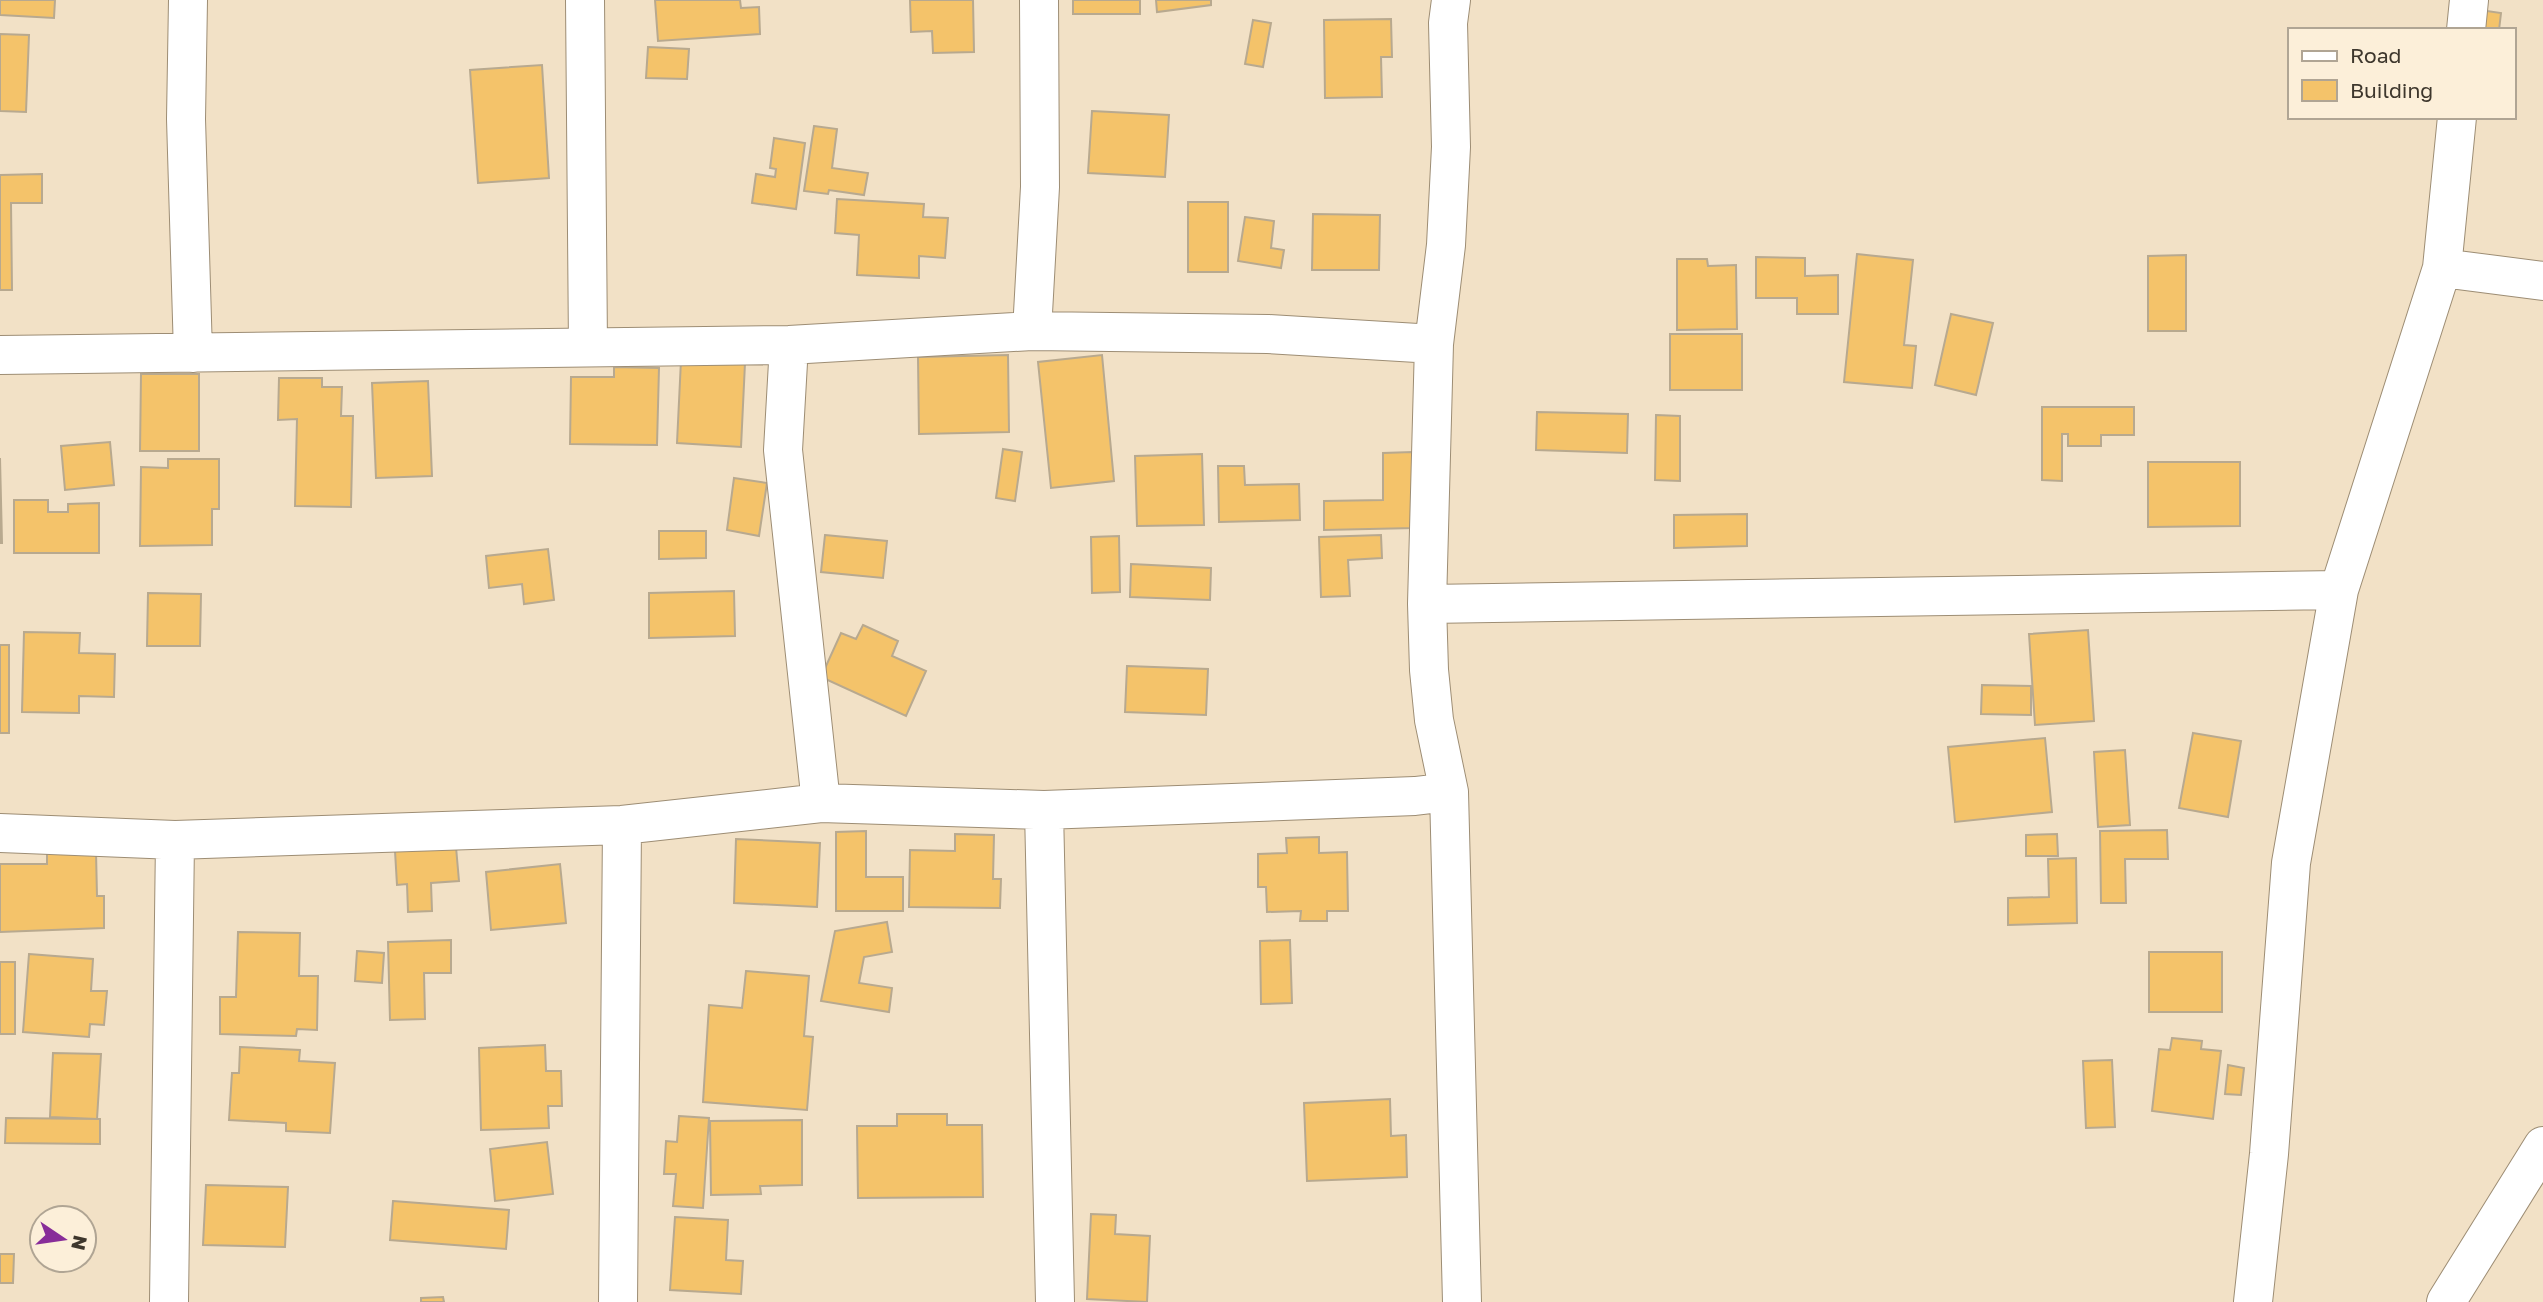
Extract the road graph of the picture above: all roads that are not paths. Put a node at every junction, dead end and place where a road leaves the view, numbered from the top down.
1 (188, 0) edge
2 (585, 0) edge
3 (1039, 0) edge
4 (1451, 0) edge
5 (2469, 0) edge
6 (2466, 28) edge
7 (2457, 119) edge
8 (2442, 268) junction
9 (2543, 281) edge
10 (1032, 331) junction
11 (1434, 344) junction
12 (789, 345) junction
13 (588, 348) junction
14 (193, 354) junction
15 (0, 355) edge
16 (2339, 590) junction
17 (1427, 604) junction
18 (1450, 792) junction
19 (821, 803) junction
20 (1044, 810) junction
21 (622, 825) junction
22 (0, 833) edge
23 (175, 840) junction
24 (2543, 1146) edge
25 (169, 1302) edge
26 (618, 1302) edge
27 (1055, 1302) edge
28 (1462, 1302) edge
29 (2253, 1302) edge
30 (2446, 1302) edge

1 - 14 street
2 - 13 street
3 - 10 street
4 - 11 street
5 - 6 street
7 - 8 street
8 - 9 street
8 - 16 street
10 - 11 street
10 - 12 street
11 - 17 street
12 - 13 street
12 - 19 street
13 - 14 street
14 - 15 street
16 - 17 street
16 - 29 street
17 - 18 street
18 - 20 street
18 - 28 street
19 - 20 street
19 - 21 street
20 - 27 street
21 - 23 street
21 - 26 street
22 - 23 street
23 - 25 street
24 - 30 street

